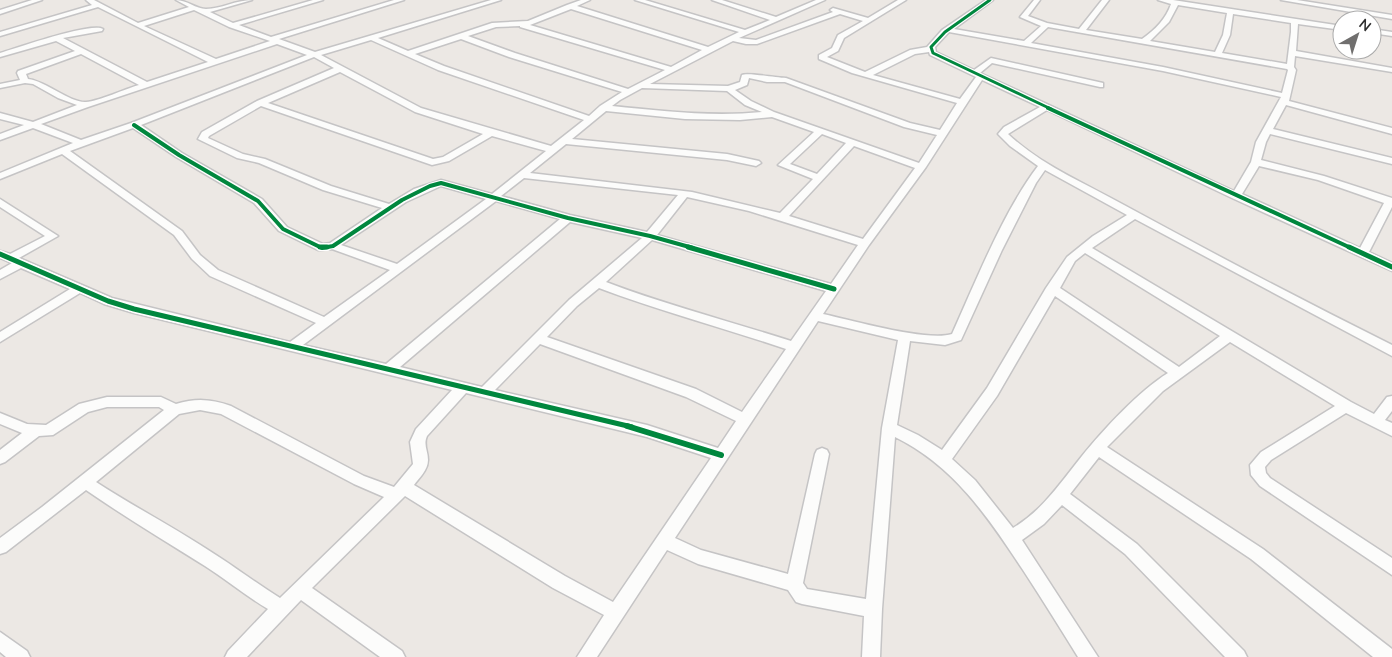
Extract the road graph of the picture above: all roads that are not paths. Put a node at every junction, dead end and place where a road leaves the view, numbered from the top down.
1 (39, 0) edge
2 (89, 0) edge
3 (179, 0) edge
4 (249, 0) edge
5 (320, 0) edge
6 (401, 0) edge
7 (498, 0) edge
8 (587, 0) edge
9 (638, 0) edge
10 (715, 0) edge
11 (803, 0) edge
12 (903, 0) edge
13 (975, 0) edge
14 (1037, 0) edge
15 (1106, 0) edge
16 (1161, 0) edge
17 (1284, 0) edge
18 (988, 1) edge
19 (819, 2) edge
20 (1175, 3) junction
21 (98, 5) junction
22 (569, 6) junction
23 (193, 8) junction
24 (0, 12) edge
25 (202, 12) junction
26 (840, 12) junction
27 (1230, 12) junction
28 (1392, 17) edge
29 (775, 19) junction
30 (869, 20) junction
31 (1294, 21) junction
32 (523, 24) junction
33 (140, 25) junction
34 (232, 25) junction
35 (1046, 25) junction
36 (1332, 27) edge
37 (99, 29) dead end
38 (949, 30) junction
39 (1082, 30) junction
40 (745, 32) junction
41 (0, 34) edge
42 (461, 36) junction
43 (57, 38) junction
44 (372, 38) junction
45 (732, 38) junction
46 (275, 40) junction
47 (1143, 42) junction
48 (1025, 44) junction
49 (930, 49) junction
50 (710, 50) junction
51 (998, 50) junction
52 (81, 51) junction
53 (410, 53) junction
54 (1292, 53) junction
55 (0, 55) edge
56 (315, 55) junction
57 (1216, 55) junction
58 (215, 62) junction
59 (1290, 67) junction
60 (342, 68) junction
61 (671, 70) junction
62 (1392, 70) edge
63 (978, 74) junction
64 (866, 75) junction
65 (25, 81) junction
66 (146, 85) junction
67 (0, 86) edge
68 (639, 86) junction
69 (1100, 86) dead end
70 (729, 89) junction
71 (627, 91) junction
72 (1285, 99) junction
73 (962, 102) junction
74 (260, 103) junction
75 (85, 105) junction
76 (1047, 107) junction
77 (603, 108) junction
78 (773, 114) junction
79 (0, 116) edge
80 (589, 119) junction
81 (32, 124) junction
82 (134, 125) junction
83 (820, 131) junction
84 (1269, 131) junction
85 (1392, 131) edge
86 (491, 133) junction
87 (943, 134) junction
88 (0, 137) edge
89 (563, 141) junction
90 (81, 142) junction
91 (852, 142) junction
92 (63, 150) junction
93 (554, 150) junction
94 (1392, 161) edge
95 (1256, 162) junction
96 (756, 163) dead end
97 (1044, 165) junction
98 (921, 167) junction
99 (522, 175) junction
100 (0, 176) edge
101 (820, 178) junction
102 (684, 194) junction
103 (1236, 196) junction
104 (494, 198) junction
105 (1391, 201) edge
106 (0, 202) edge
107 (391, 208) junction
108 (1135, 215) junction
109 (782, 217) junction
110 (568, 218) junction
111 (650, 236) junction
112 (865, 244) junction
113 (333, 246) junction
114 (1085, 248) junction
115 (1363, 254) junction
116 (11, 258) edge
117 (1392, 267) edge
118 (399, 270) junction
119 (0, 274) edge
120 (597, 283) junction
121 (80, 288) junction
122 (1052, 288) junction
123 (834, 289) junction
124 (816, 316) junction
125 (325, 322) junction
126 (1230, 335) junction
127 (905, 337) junction
128 (0, 338) edge
129 (538, 338) junction
130 (291, 347) junction
131 (794, 347) junction
132 (1392, 351) edge
133 (388, 370) junction
134 (1179, 374) junction
135 (462, 388) junction
136 (484, 393) junction
137 (1392, 401) edge
138 (1346, 406) junction
139 (174, 410) junction
140 (0, 418) edge
141 (745, 419) junction
142 (1377, 421) junction
143 (889, 428) junction
144 (1392, 430) edge
145 (35, 431) junction
146 (1097, 448) junction
147 (822, 454) dead end
148 (722, 455) junction
149 (0, 458) edge
150 (944, 458) junction
151 (85, 482) junction
152 (400, 491) junction
153 (1060, 495) junction
154 (1012, 538) junction
155 (665, 541) junction
156 (0, 547) edge
157 (1392, 567) edge
158 (794, 584) junction
159 (299, 589) junction
160 (280, 608) junction
161 (872, 610) junction
162 (617, 613) junction
163 (0, 641) edge
164 (21, 657) edge
165 (234, 657) edge
166 (396, 657) edge
167 (586, 657) edge
168 (871, 657) edge
169 (1089, 657) edge
170 (1238, 657) edge
171 (1388, 657) edge

1 - 24 street
2 - 21 street
3 - 23 street
4 - 25 street
5 - 34 street
6 - 46 street
7 - 44 street
8 - 22 street
9 - 40 street
10 - 29 street
11 - 19 street
12 - 30 street
13 - 18 street
14 - 35 street
15 - 39 street
16 - 20 street
17 - 28 street
18 - 38 street
19 - 26 street
19 - 29 street
20 - 27 street
20 - 47 street
21 - 33 street
21 - 41 street
22 - 32 street
22 - 50 street
23 - 25 street
23 - 33 street
25 - 34 street
26 - 30 street
26 - 45 street
27 - 31 street
27 - 57 street
29 - 40 street
30 - 64 street
31 - 36 street
31 - 54 street
32 - 42 street
32 - 61 street
33 - 58 street
34 - 46 street
35 - 39 street
35 - 48 street
37 - 43 street
38 - 49 street
38 - 51 street
39 - 47 street
40 - 45 street
42 - 53 street
42 - 71 street
43 - 52 street
43 - 55 street
44 - 53 street
44 - 56 street
45 - 50 street
46 - 56 street
46 - 58 street
47 - 57 street
48 - 51 street
48 - 72 street
49 - 63 street
49 - 64 street
50 - 61 street
51 - 63 street
51 - 69 street
52 - 65 street
52 - 66 street
53 - 80 street
54 - 59 street
54 - 62 street
56 - 60 street
56 - 82 street
57 - 59 street
58 - 66 street
59 - 72 street
60 - 74 street
60 - 86 street
61 - 68 street
63 - 73 street
63 - 76 street
64 - 73 street
65 - 67 street
65 - 75 street
66 - 75 street
68 - 70 street
68 - 71 street
70 - 78 street
70 - 87 street
71 - 77 street
72 - 84 street
72 - 85 street
73 - 87 street
74 - 86 street
74 - 107 street
75 - 81 street
76 - 97 street
76 - 103 street
77 - 78 street
77 - 80 street
78 - 83 street
79 - 81 street
80 - 89 street
81 - 88 street
81 - 90 street
82 - 90 street
82 - 113 street
83 - 91 street
83 - 101 street
84 - 94 street
84 - 95 street
86 - 93 street
87 - 98 street
89 - 93 street
89 - 96 street
90 - 92 street
91 - 98 street
91 - 101 street
92 - 100 street
92 - 125 street
93 - 99 street
95 - 103 street
95 - 105 street
97 - 108 street
97 - 127 street
98 - 112 street
99 - 102 street
99 - 104 street
101 - 109 street
102 - 109 street
102 - 111 street
103 - 115 street
104 - 107 street
104 - 110 street
104 - 118 street
105 - 115 street
106 - 116 street
107 - 113 street
108 - 114 street
108 - 132 street
109 - 112 street
110 - 111 street
110 - 133 street
111 - 120 street
111 - 123 street
112 - 123 street
113 - 118 street
114 - 122 street
114 - 126 street
115 - 117 street
116 - 119 street
116 - 121 street
118 - 125 street
120 - 129 street
120 - 131 street
121 - 128 street
121 - 130 street
122 - 134 street
122 - 150 street
123 - 124 street
124 - 127 street
124 - 131 street
125 - 130 street
126 - 134 street
126 - 138 street
127 - 143 street
129 - 136 street
129 - 141 street
130 - 133 street
131 - 141 street
133 - 135 street
134 - 146 street
135 - 136 street
135 - 152 street
136 - 148 street
137 - 142 street
138 - 142 street
138 - 157 street
139 - 145 street
139 - 151 street
139 - 152 street
140 - 145 street
141 - 148 street
142 - 144 street
143 - 150 street
143 - 161 street
145 - 149 street
146 - 153 street
146 - 171 street
147 - 158 street
148 - 155 street
150 - 154 street
151 - 156 street
151 - 160 street
152 - 159 street
152 - 162 street
153 - 154 street
153 - 170 street
154 - 169 street
155 - 158 street
155 - 162 street
158 - 161 street
159 - 160 street
159 - 166 street
160 - 165 street
161 - 168 street
162 - 167 street
163 - 164 street

